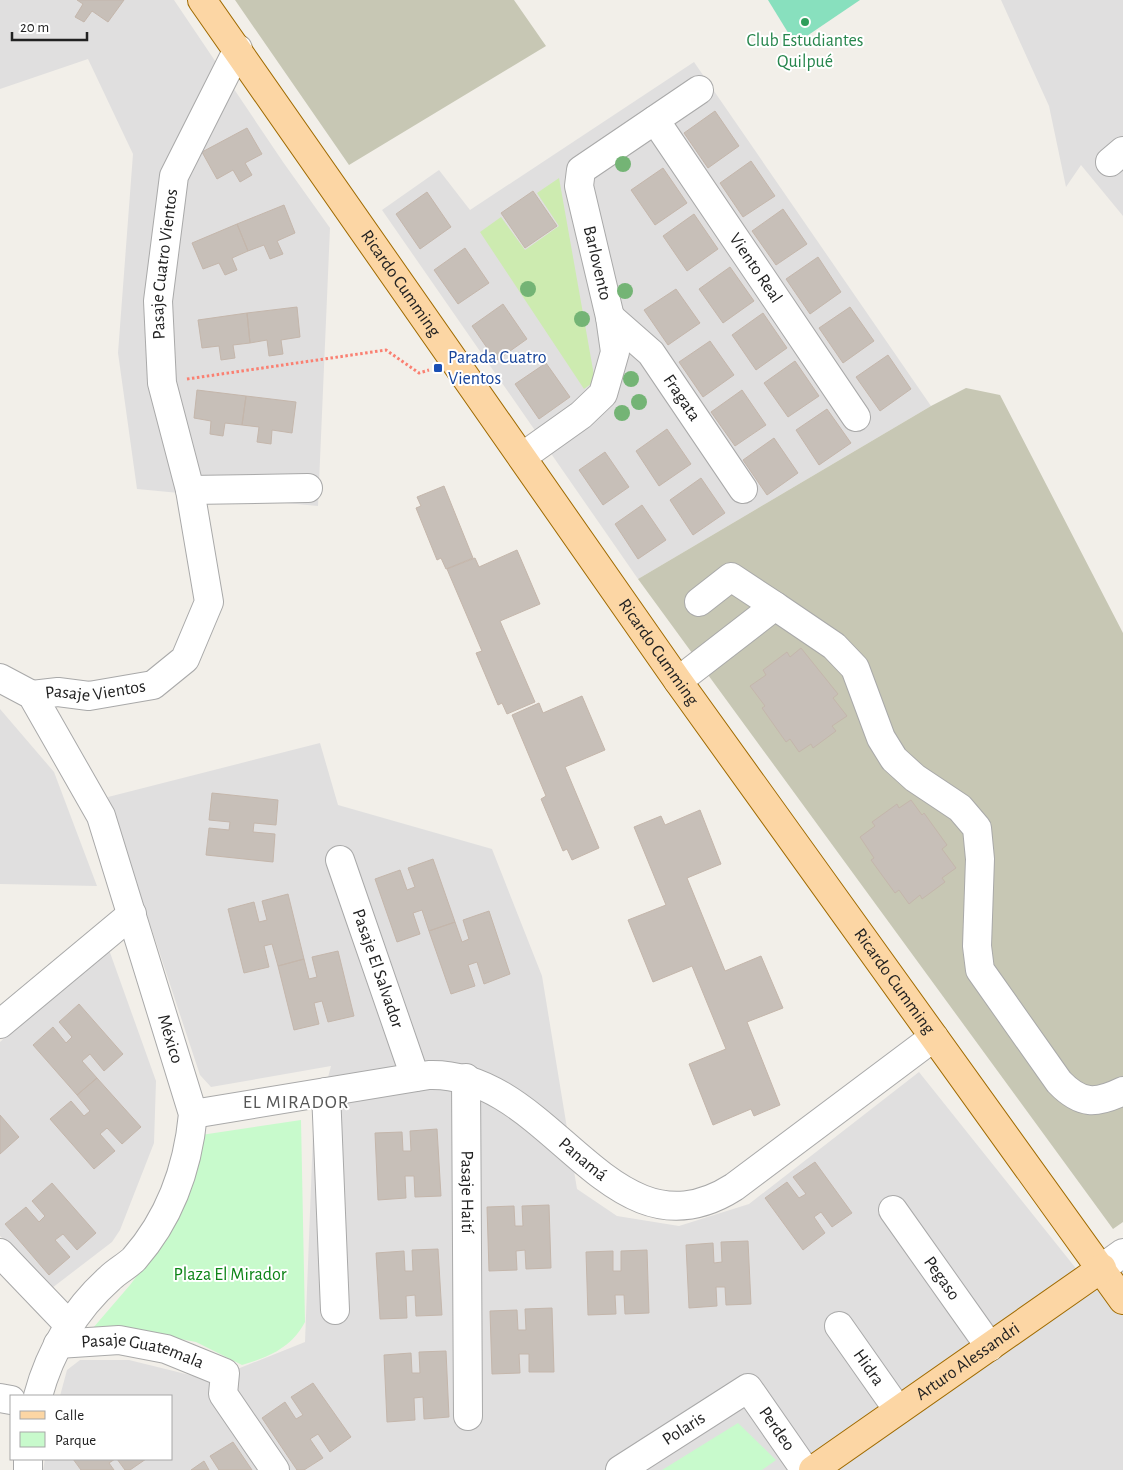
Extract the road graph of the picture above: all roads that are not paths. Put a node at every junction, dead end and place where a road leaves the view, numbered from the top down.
1 (202, 0) edge
2 (238, 49) junction
3 (699, 90) dead end
4 (655, 120) junction
5 (610, 317) junction
6 (856, 417) dead end
7 (522, 457) junction
8 (308, 488) dead end
9 (743, 489) dead end
10 (190, 490) junction
11 (699, 602) dead end
12 (775, 606) junction
13 (0, 678) edge
14 (678, 681) junction
15 (32, 694) junction
16 (340, 860) dead end
17 (132, 914) junction
18 (0, 1024) edge
19 (934, 1036) junction
20 (415, 1077) junction
21 (466, 1078) junction
22 (1123, 1090) edge
23 (326, 1092) junction
24 (193, 1114) junction
25 (893, 1210) dead end
26 (0, 1253) edge
27 (1112, 1261) edge
28 (1123, 1300) edge
29 (335, 1310) dead end
30 (839, 1326) dead end
31 (64, 1334) junction
32 (990, 1347) junction
33 (748, 1388) joint
34 (38, 1395) edge
35 (898, 1410) junction
36 (468, 1416) dead end
37 (276, 1470) edge
38 (620, 1470) edge
39 (805, 1470) edge
40 (813, 1470) edge

1 - 2 main road, Ricardo Cumming
2 - 7 main road, Ricardo Cumming
2 - 10 street, Pasaje Cuatro Vientos
3 - 4 street, Barlovento
4 - 5 street, Barlovento
4 - 6 street, Viento Real
5 - 7 street, Barlovento
5 - 9 street, Fragata
7 - 14 main road, Ricardo Cumming
8 - 10 street
10 - 15 street, Pasaje Vientos
11 - 12 street
12 - 14 street
12 - 22 street
13 - 15 street
14 - 19 main road, Ricardo Cumming
15 - 17 street, México
16 - 20 street, Pasaje El Salvador
17 - 18 street
17 - 24 street, México
19 - 21 street, Panamá
19 - 27 main road, Ricardo Cumming
20 - 21 street, Panamá
20 - 23 street, Panamá
21 - 36 street, Pasaje Haití
23 - 24 street, Panamá
23 - 29 street
24 - 31 street, México
25 - 32 street, Pegaso
26 - 31 street
27 - 28 main road, Ricardo Cumming
27 - 32 main road, Arturo Alessandri
30 - 35 street, Hidra
31 - 34 street, México
31 - 37 street, Pasaje Guatemala
32 - 35 main road, Arturo Alessandri
33 - 38 street, Polaris
33 - 39 street, Perdeo
35 - 40 main road, Arturo Alessandri

